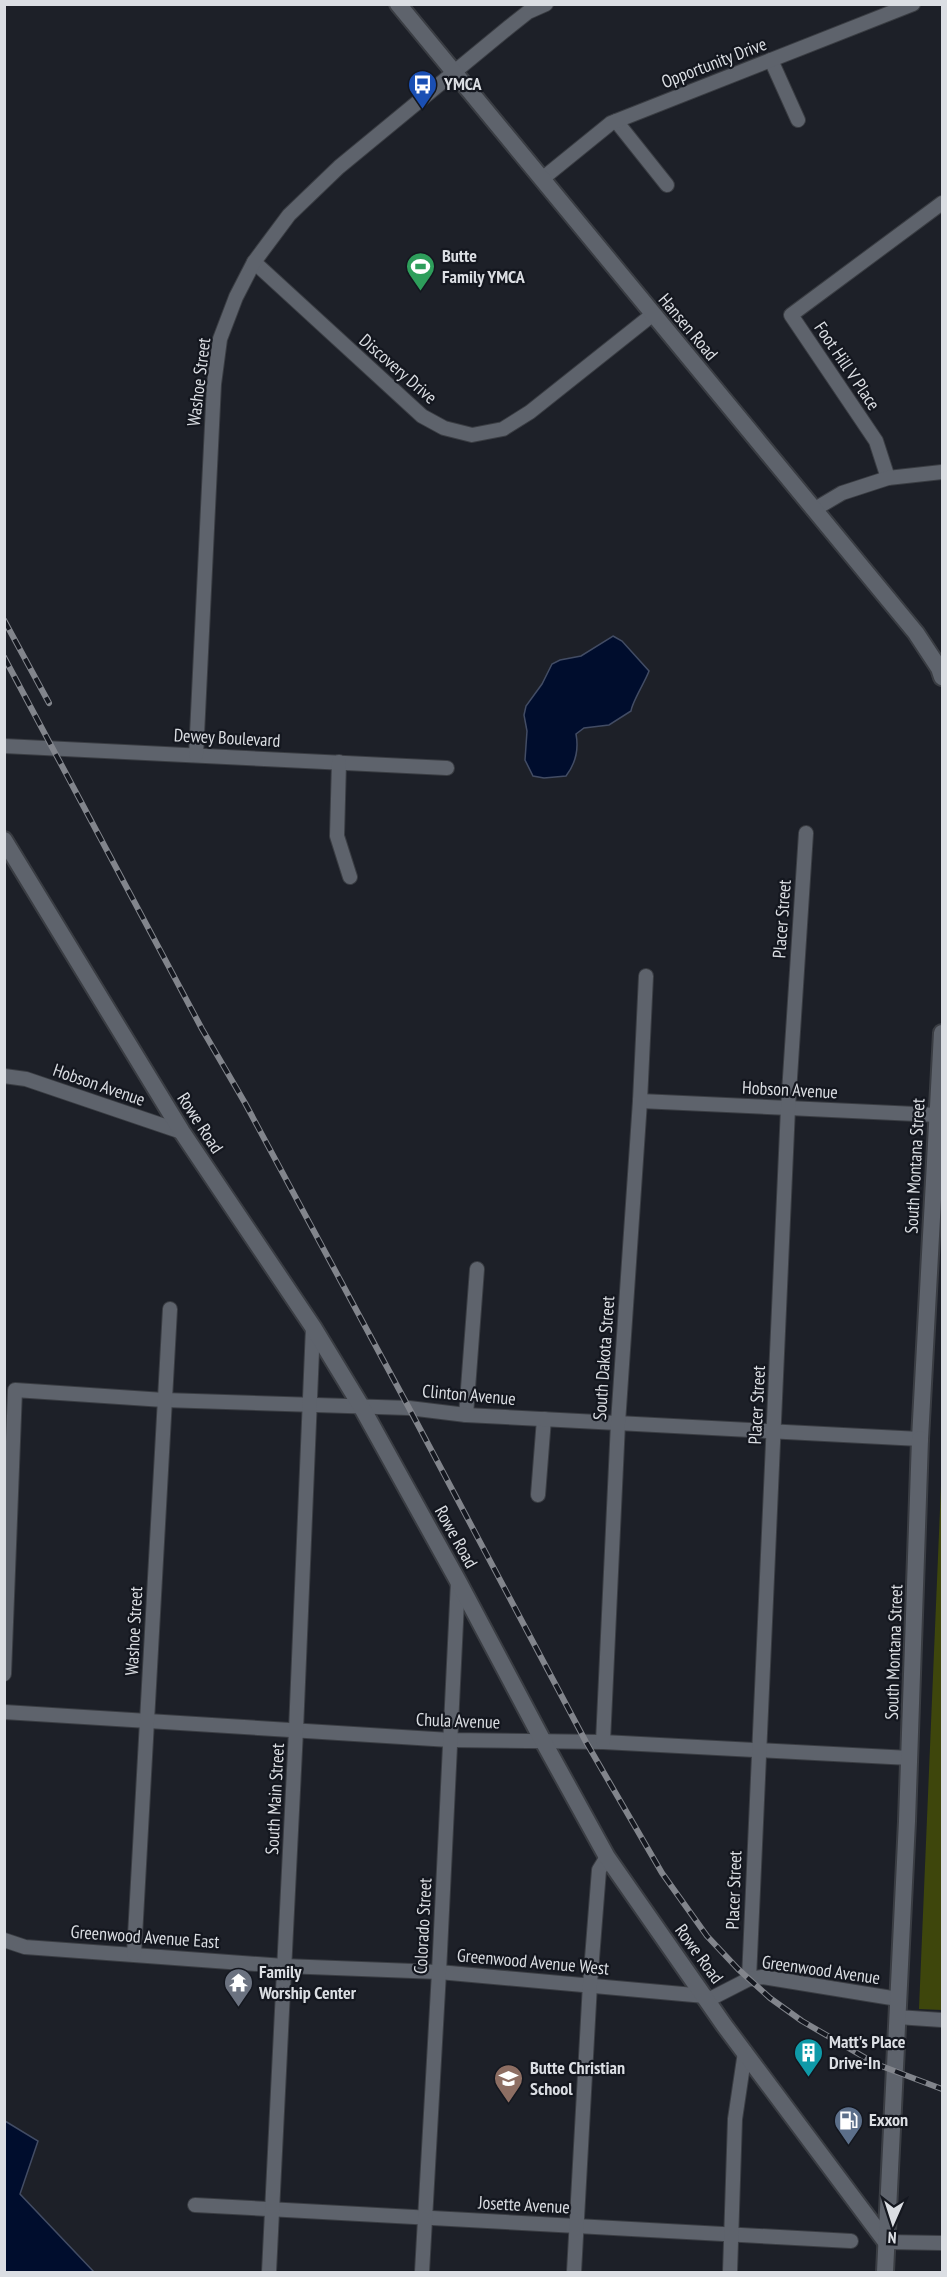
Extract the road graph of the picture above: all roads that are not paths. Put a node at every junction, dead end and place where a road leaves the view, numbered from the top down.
1 (398, 4) edge
2 (546, 4) edge
3 (913, 4) edge
4 (771, 60) junction
5 (456, 72) junction
6 (798, 120) dead end
7 (616, 121) junction
8 (542, 179) junction
9 (667, 185) dead end
10 (942, 203) edge
11 (254, 262) junction
12 (652, 315) junction
13 (942, 472) edge
14 (888, 478) junction
15 (815, 509) junction
16 (942, 677) edge
17 (4, 746) edge
18 (196, 755) junction
19 (339, 762) junction
20 (447, 768) dead end
21 (806, 833) dead end
22 (4, 840) edge
23 (350, 877) dead end
24 (646, 976) dead end
25 (942, 1033) edge
26 (4, 1076) edge
27 (640, 1101) junction
28 (788, 1108) junction
29 (938, 1115) junction
30 (182, 1132) junction
31 (477, 1269) dead end
32 (170, 1309) dead end
33 (313, 1327) junction
34 (164, 1400) junction
35 (310, 1405) junction
36 (361, 1406) junction
37 (466, 1415) junction
38 (544, 1419) junction
39 (618, 1423) junction
40 (774, 1431) junction
41 (921, 1439) junction
42 (538, 1495) dead end
43 (458, 1581) junction
44 (4, 1674) edge
45 (4, 1712) edge
46 (148, 1722) junction
47 (296, 1730) junction
48 (450, 1740) junction
49 (543, 1741) junction
50 (603, 1742) junction
51 (758, 1750) junction
52 (910, 1758) junction
53 (607, 1857) junction
54 (4, 1940) edge
55 (134, 1954) junction
56 (284, 1966) junction
57 (440, 1972) junction
58 (749, 1979) junction
59 (590, 1984) junction
60 (707, 1998) junction
61 (898, 2000) junction
62 (897, 2017) junction
63 (942, 2020) edge
64 (745, 2052) junction
65 (195, 2205) dead end
66 (273, 2208) junction
67 (424, 2218) junction
68 (576, 2225) junction
69 (731, 2235) junction
70 (851, 2241) dead end
71 (886, 2242) junction
72 (942, 2243) edge
73 (269, 2272) edge
74 (422, 2272) edge
75 (574, 2272) edge
76 (730, 2272) edge
77 (885, 2272) edge

1 - 5 main road, Hansen Road
2 - 5 street
3 - 4 street, Opportunity Drive
4 - 6 street
4 - 7 street, Opportunity Drive
5 - 8 main road, Hansen Road
5 - 11 street, Washoe Street
7 - 8 street, Opportunity Drive
7 - 9 street
8 - 12 main road, Hansen Road
10 - 14 street, Foot Hill V Place
11 - 12 street, Discovery Drive
11 - 18 street, Washoe Street
12 - 15 main road, Hansen Road
13 - 14 street
14 - 15 street
15 - 16 main road, Hansen Road
17 - 18 street, Dewey Boulevard
18 - 19 street, Dewey Boulevard
19 - 20 street, Dewey Boulevard
19 - 23 street
21 - 28 street, Placer Street
22 - 30 main road, Rowe Road
24 - 27 street, South Dakota Street
25 - 29 main road, South Montana Street
26 - 30 street, Hobson Avenue
27 - 28 street, Hobson Avenue
27 - 39 street, South Dakota Street
28 - 29 street, Hobson Avenue
28 - 40 street, Placer Street
29 - 41 main road, South Montana Street
30 - 33 main road, Rowe Road
31 - 37 street
32 - 34 street, Washoe Street
33 - 35 street, South Main Street
33 - 36 main road, Rowe Road
34 - 35 street, Clinton Avenue
34 - 44 street, Clinton Avenue
34 - 46 street, Washoe Street
35 - 36 street, Clinton Avenue
35 - 47 street, South Main Street
36 - 37 street, Clinton Avenue
36 - 43 main road, Rowe Road
37 - 38 street, Clinton Avenue
38 - 39 street, Clinton Avenue
38 - 42 street
39 - 40 street, Clinton Avenue
39 - 50 street, South Dakota Street
40 - 41 street, Clinton Avenue
40 - 51 street, Placer Street
41 - 52 main road, South Montana Street
43 - 48 street, Colorado Street
43 - 49 main road, Rowe Road
45 - 46 street, Chula Avenue
46 - 47 street, Chula Avenue
46 - 55 street, Washoe Street
47 - 48 street, Chula Avenue
47 - 56 street, South Main Street
48 - 49 street, Chula Avenue
48 - 57 street, Colorado Street
49 - 50 street, Chula Avenue
49 - 53 main road, Rowe Road
50 - 51 street, Chula Avenue
51 - 52 street, Chula Avenue
51 - 58 street, Placer Street
52 - 61 main road, South Montana Street
53 - 59 street
53 - 60 main road, Rowe Road
54 - 55 street, Greenwood Avenue East
55 - 56 street, Greenwood Avenue East
56 - 57 street, Greenwood Avenue West
56 - 66 street, South Main Street
57 - 59 street, Greenwood Avenue West
57 - 67 street, Colorado Street
58 - 60 street, Greenwood Avenue
58 - 61 street, Greenwood Avenue
59 - 60 street, Greenwood Avenue West
59 - 68 street
60 - 64 main road, Rowe Road
61 - 62 main road, South Montana Street
62 - 63 street
62 - 71 main road, South Montana Street
64 - 69 street
64 - 71 main road, Rowe Road
65 - 66 street, Josette Avenue
66 - 67 street, Josette Avenue
66 - 73 street, South Main Street
67 - 68 street, Josette Avenue
67 - 74 street, Colorado Street
68 - 69 street, Josette Avenue
68 - 75 street
69 - 70 street, Josette Avenue
69 - 76 street
71 - 72 street
71 - 77 main road, South Montana Street

